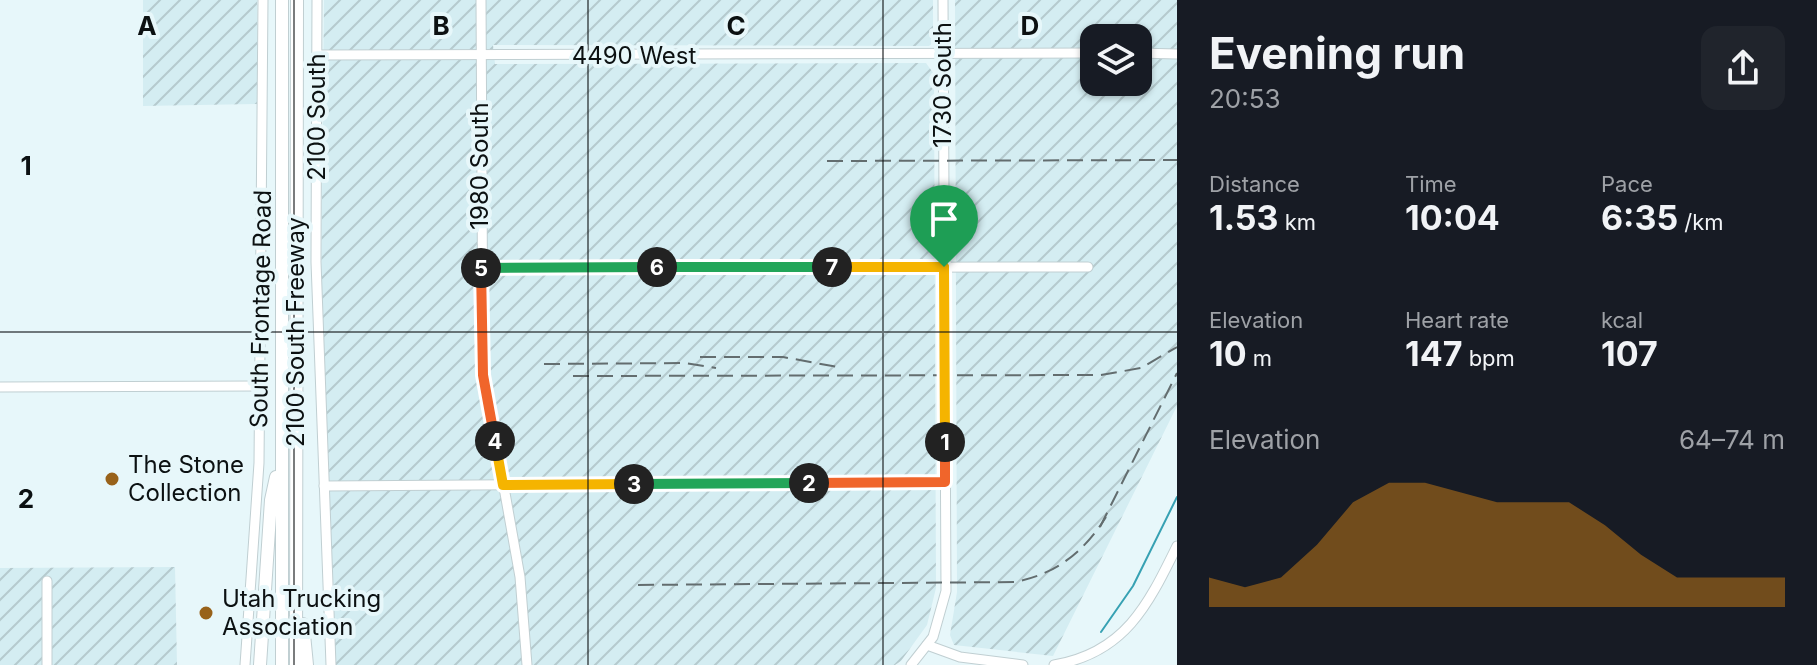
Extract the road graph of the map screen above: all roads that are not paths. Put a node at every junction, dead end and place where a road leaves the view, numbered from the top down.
1 (263, 0) edge
2 (282, 0) edge
3 (297, 0) edge
4 (317, 0) edge
5 (481, 0) edge
6 (943, 0) edge
7 (943, 52) junction
8 (1080, 53) edge
9 (1152, 53) edge
10 (1177, 54) edge
11 (317, 55) junction
12 (481, 55) junction
13 (944, 267) junction
14 (1088, 267) dead end
15 (479, 268) junction
16 (261, 386) junction
17 (0, 387) edge
18 (296, 424) junction
19 (281, 450) junction
20 (945, 482) junction
21 (503, 485) junction
22 (324, 486) junction
23 (1177, 546) edge
24 (47, 581) dead end
25 (927, 645) junction
26 (47, 665) edge
27 (245, 665) edge
28 (260, 665) edge
29 (282, 665) edge
30 (296, 665) edge
31 (307, 665) edge
32 (331, 665) edge
33 (527, 665) edge
34 (911, 665) edge
35 (1023, 665) edge
36 (1054, 665) edge

1 - 16 street, South Frontage Road
2 - 19 highway, 2100 South Freeway
3 - 18 highway, 2100 South Freeway
4 - 11 street, 2100 South
5 - 12 street, 1980 South
6 - 7 street, 1730 South
7 - 8 street, 4490 West
7 - 12 street, 4490 West
7 - 13 street, 1730 South
9 - 10 street
11 - 12 street, 4490 West
11 - 22 street, 2100 South
12 - 15 street, 1980 South
13 - 14 street
13 - 15 street
13 - 20 street, 1730 South
15 - 21 street, 1980 South
16 - 17 street
16 - 27 street, South Frontage Road
18 - 30 highway, 2100 South Freeway
18 - 31 highway
19 - 28 highway
19 - 29 highway, 2100 South Freeway
20 - 21 street
20 - 25 street, 1730 South
21 - 22 street
21 - 33 street, 1980 South
22 - 32 street, 2100 South
23 - 36 street
24 - 26 street
25 - 34 street, 1730 South
25 - 35 street

